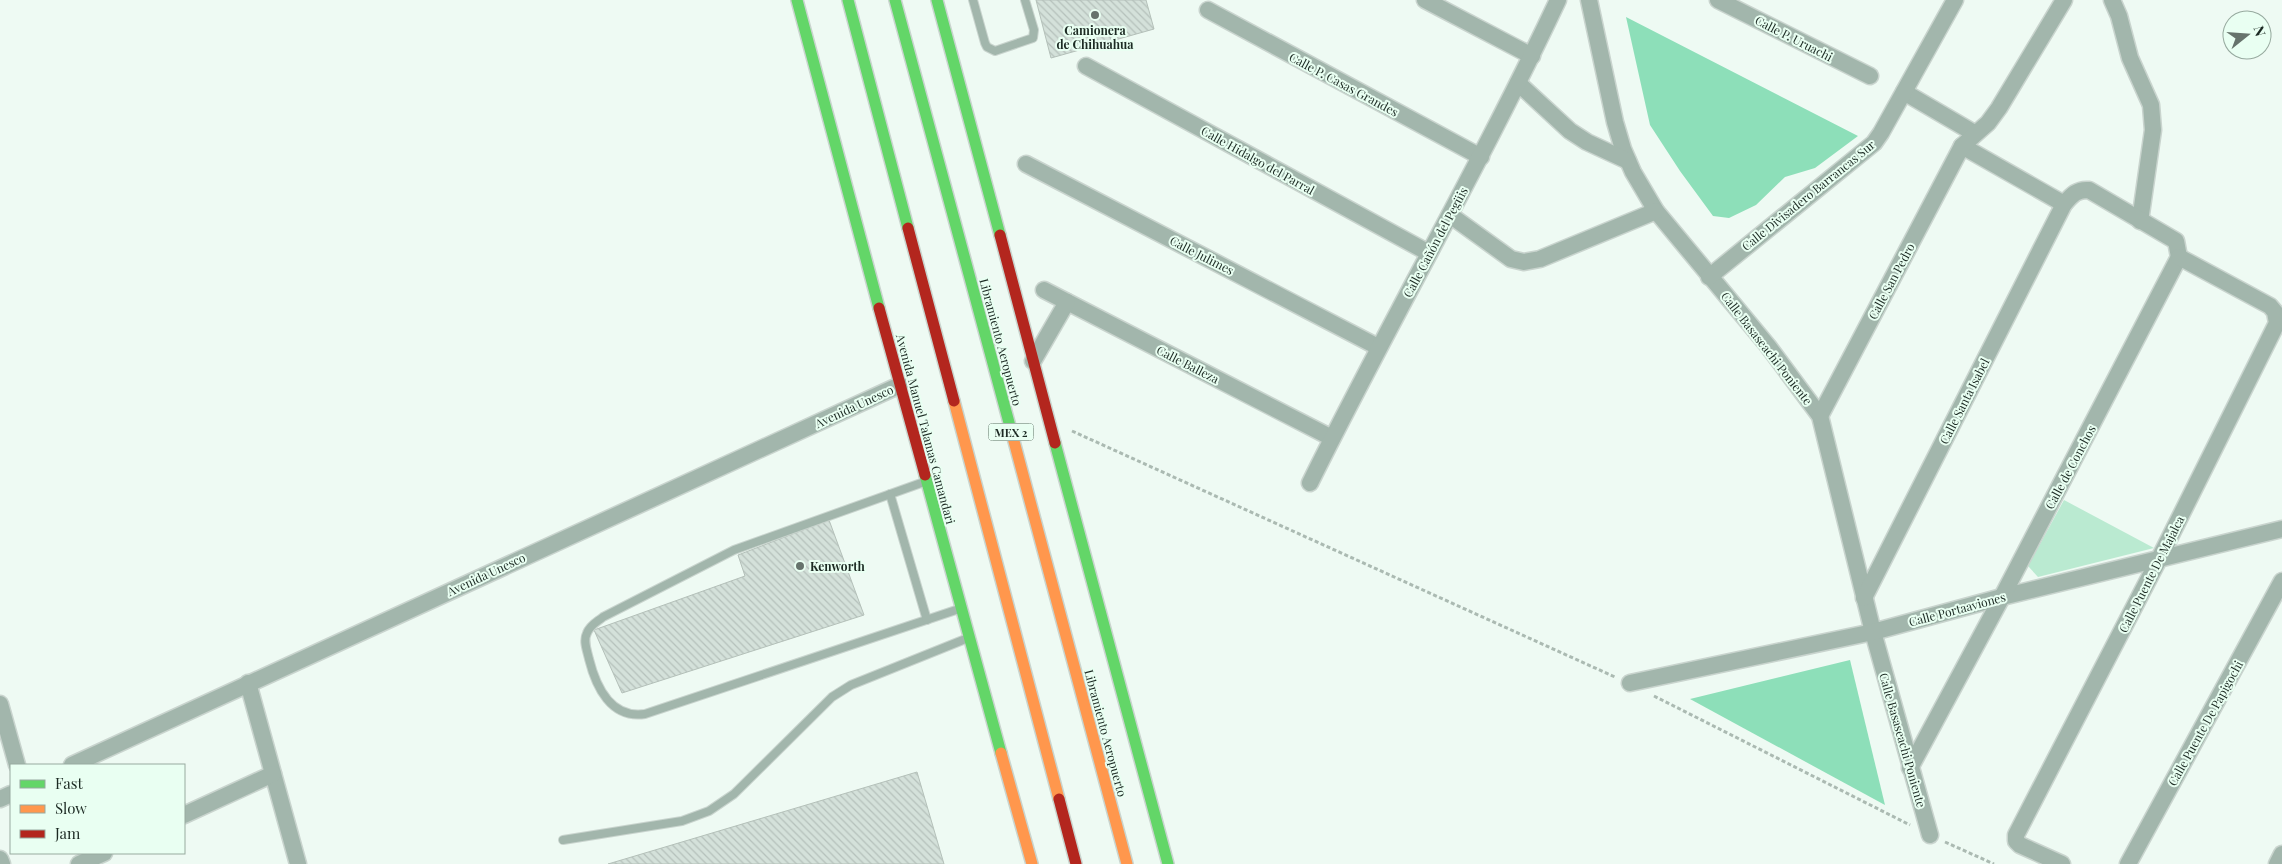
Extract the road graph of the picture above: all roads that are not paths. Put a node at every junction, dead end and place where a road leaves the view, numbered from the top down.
1 (797, 0) edge
2 (848, 0) edge
3 (895, 0) edge
4 (937, 0) edge
5 (973, 0) edge
6 (1025, 0) edge
7 (1425, 0) edge
8 (1558, 0) edge
9 (1590, 0) edge
10 (1718, 0) edge
11 (1955, 0) edge
12 (2064, 0) edge
13 (2112, 0) edge
14 (1208, 10) dead end
15 (1532, 56) junction
16 (1086, 66) dead end
17 (1870, 76) dead end
18 (1518, 84) junction
19 (1904, 92) junction
20 (1974, 133) junction
21 (1962, 146) junction
22 (1481, 157) junction
23 (1628, 160) junction
24 (1026, 164) dead end
25 (2064, 204) junction
26 (1656, 211) junction
27 (1450, 215) junction
28 (2140, 221) junction
29 (1429, 253) junction
30 (2179, 257) junction
31 (1709, 277) junction
32 (1044, 290) dead end
33 (1067, 302) junction
34 (1378, 347) junction
35 (1034, 361) junction
36 (900, 385) junction
37 (1820, 416) junction
38 (1332, 438) junction
39 (927, 482) junction
40 (1310, 483) dead end
41 (890, 494) junction
42 (2282, 529) edge
43 (2159, 559) junction
44 (2282, 581) edge
45 (2002, 597) junction
46 (1864, 598) junction
47 (961, 608) junction
48 (926, 620) junction
49 (1873, 632) junction
50 (970, 637) junction
51 (248, 683) junction
52 (1630, 683) road end
53 (0, 704) edge
54 (17, 764) edge
55 (74, 764) edge
56 (1910, 768) junction
57 (273, 774) junction
58 (185, 815) edge
59 (1930, 836) road end
60 (563, 840) dead end
61 (102, 854) edge
62 (2282, 854) edge
63 (0, 859) edge
64 (294, 863) edge
65 (2, 864) edge
66 (80, 864) edge
67 (1032, 864) edge
68 (1076, 864) edge
69 (1127, 864) edge
70 (1168, 864) edge
71 (2062, 864) edge
72 (2128, 864) edge
73 (2277, 864) edge

1 - 36 main road, Avenida Manuel Talamas Camandari
2 - 68 main road
3 - 69 main road, Libramiento Aeropuerto / MEX 2
4 - 35 main road
5 - 6 lane
7 - 15 street
8 - 15 street, Calle Cañón del Pegüis
9 - 23 street, Calle Basaseachi Poniente
10 - 17 street, Calle P. Uruachi
11 - 19 street, Calle Divisadero Barrancas Sur
12 - 20 street, Calle San Pedro
13 - 28 street
14 - 22 street, Calle P. Casas Grandes
15 - 18 street, Calle Cañón del Pegüis
16 - 29 street, Calle Hidalgo del Parral
18 - 22 street, Calle Cañón del Pegüis
18 - 23 street
19 - 20 street
19 - 31 street, Calle Divisadero Barrancas Sur
20 - 21 street, Calle San Pedro
21 - 25 street
21 - 37 street, Calle San Pedro
22 - 27 street, Calle Cañón del Pegüis
23 - 26 street, Calle Basaseachi Poniente
24 - 34 street, Calle Julimes
25 - 28 street
25 - 46 street, Calle Santa Isabel
26 - 27 street
26 - 31 street, Calle Basaseachi Poniente
27 - 29 street, Calle Cañón del Pegüis
28 - 30 street
29 - 34 street, Calle Cañón del Pegüis
30 - 43 street, Calle Puente De Majalca
30 - 45 street, Calle de Conchos
31 - 37 street, Calle Basaseachi Poniente
32 - 33 street, Calle Balleza
33 - 35 street
33 - 38 street, Calle Balleza
34 - 38 street, Calle Cañón del Pegüis
35 - 70 main road
36 - 39 main road, Avenida Manuel Talamas Camandari
36 - 51 street, Avenida Unesco
37 - 46 street, Calle Basaseachi Poniente
38 - 40 street, Calle Cañón del Pegüis
39 - 41 lane
39 - 47 main road, Avenida Manuel Talamas Camandari
41 - 48 lane
41 - 48 lane
42 - 43 street, Calle Portaaviones
43 - 45 street, Calle Portaaviones
43 - 71 street, Calle Puente De Majalca
44 - 72 street, Calle Puente De Papigochi
45 - 49 street, Calle Portaaviones
45 - 56 street, Calle de Conchos
46 - 49 street, Calle Basaseachi Poniente
47 - 48 lane
47 - 50 main road, Avenida Manuel Talamas Camandari
49 - 52 street, Calle Portaaviones
49 - 56 street, Calle Basaseachi Poniente
50 - 60 lane
50 - 67 main road, Avenida Manuel Talamas Camandari
51 - 55 street, Avenida Unesco
51 - 57 street
53 - 54 street
56 - 59 street, Calle Basaseachi Poniente
57 - 58 street
57 - 64 street
61 - 66 street
62 - 73 street
63 - 65 street

